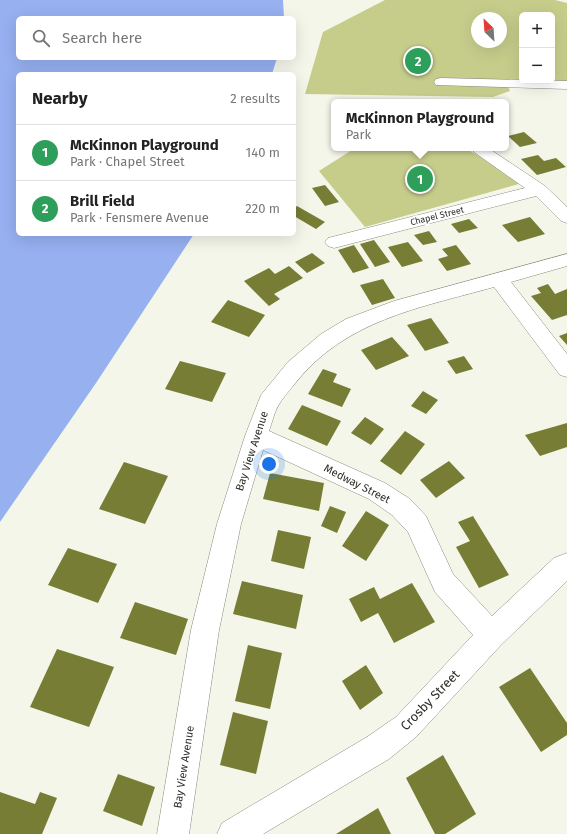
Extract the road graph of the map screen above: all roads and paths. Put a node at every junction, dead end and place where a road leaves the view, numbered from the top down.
1 (440, 82) dead end
2 (567, 85) edge
3 (482, 151) edge
4 (539, 190) junction
5 (567, 217) edge
6 (334, 242) dead end
7 (567, 260) edge
8 (498, 279) junction
9 (567, 369) edge
10 (256, 436) junction
11 (567, 566) edge
12 (491, 635) junction
13 (173, 834) edge
14 (233, 834) edge

1 - 2 street
3 - 4 street
4 - 5 street
4 - 6 street, Chapel Street
7 - 8 street, Bay View Avenue
8 - 9 street
8 - 10 street, Bay View Avenue
10 - 12 street, Medway Street
10 - 13 street, Bay View Avenue
11 - 12 street, Crosby Street
12 - 14 street, Crosby Street

